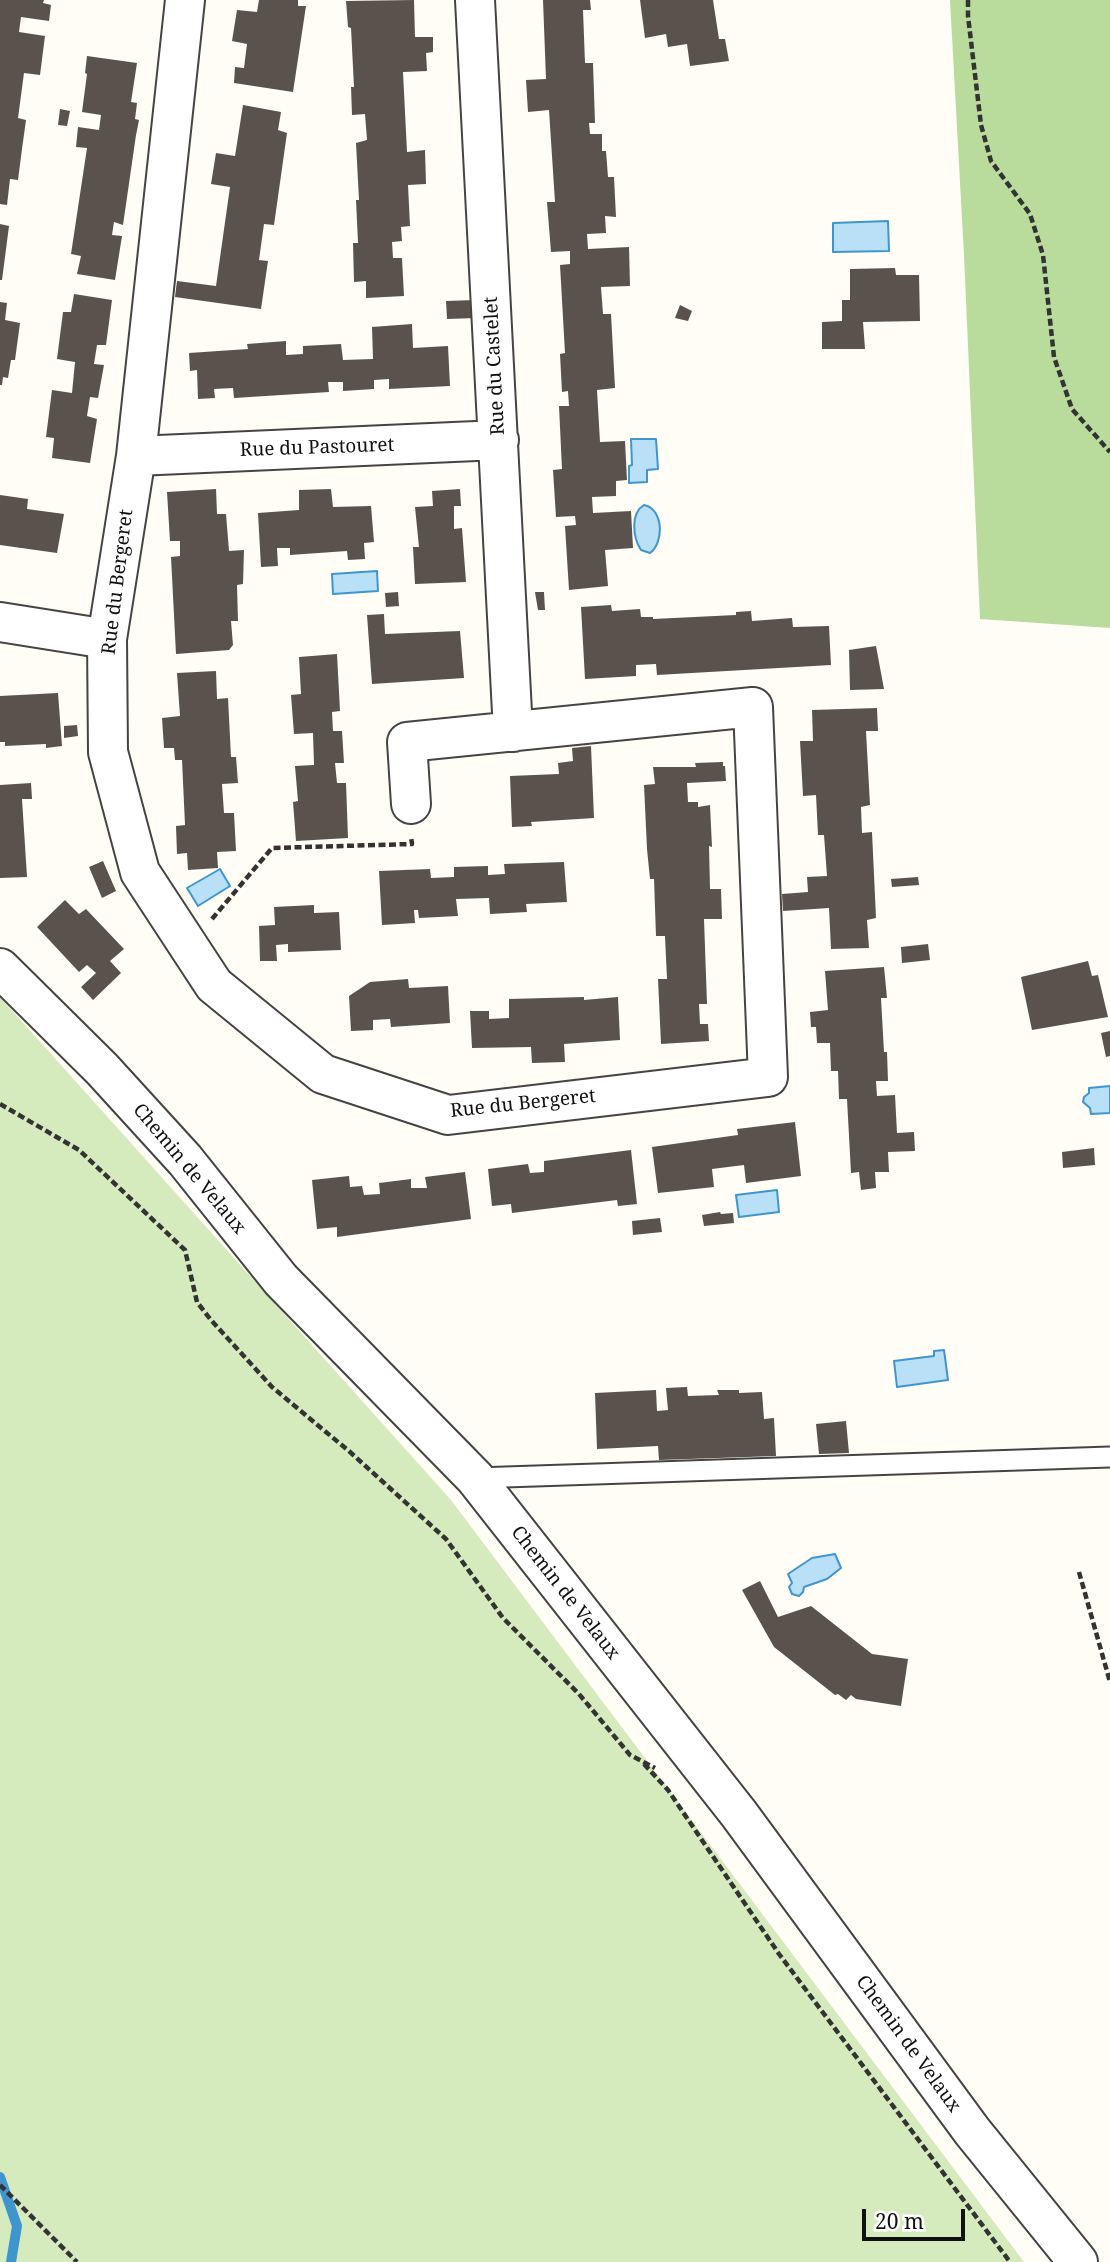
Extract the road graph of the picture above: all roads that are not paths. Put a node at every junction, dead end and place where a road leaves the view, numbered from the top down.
1 (185, 0) edge
2 (475, 0) edge
3 (499, 440) junction
4 (135, 456) junction
5 (0, 622) edge
6 (107, 639) junction
7 (513, 732) junction
8 (411, 804) road end
9 (0, 968) edge
10 (1110, 1457) edge
11 (475, 1478) junction
12 (1078, 2262) edge

1 - 4 street, Rue du Bergeret
2 - 3 street, Rue du Castelet
3 - 4 street, Rue du Pastouret
3 - 7 street, Rue du Castelet
4 - 6 street, Rue du Bergeret
5 - 6 street
6 - 7 street, Rue du Bergeret
7 - 8 street, Rue du Bergeret
9 - 11 street, Chemin de Velaux
10 - 11 lane
11 - 12 street, Chemin de Velaux

